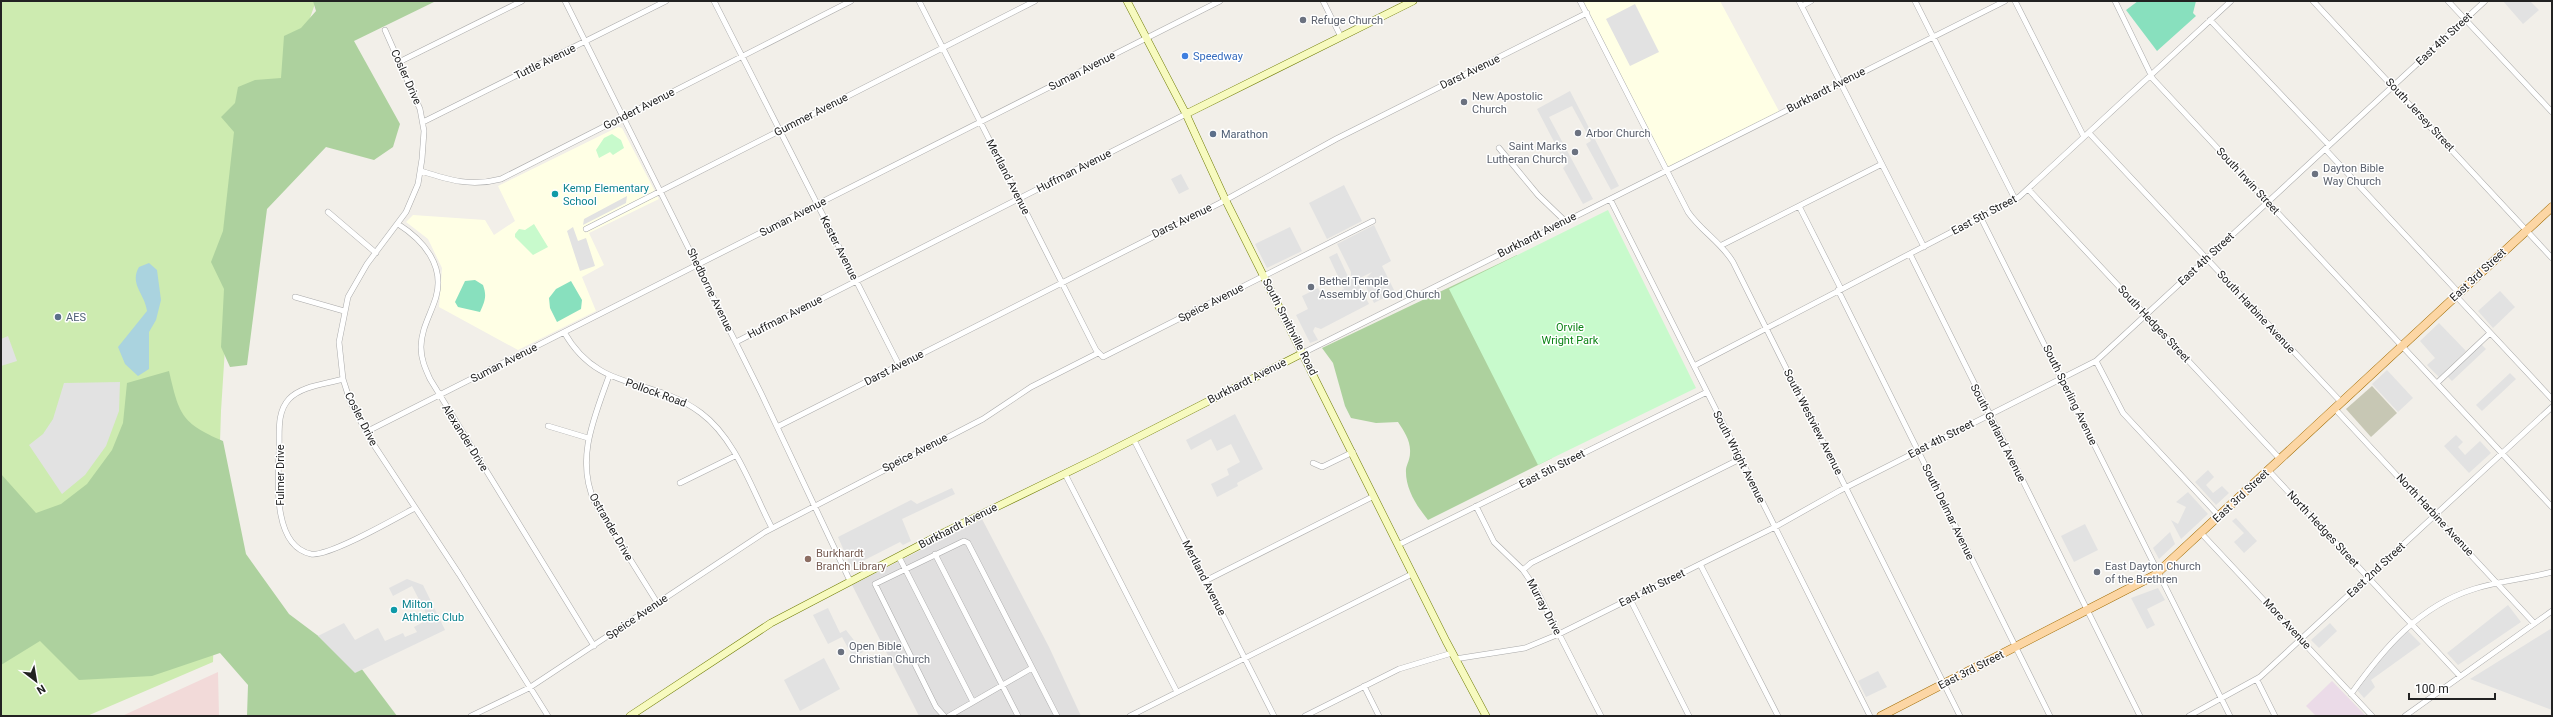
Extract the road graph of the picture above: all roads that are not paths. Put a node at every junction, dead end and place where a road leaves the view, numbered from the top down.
1 (522, 1) edge
2 (565, 1) edge
3 (666, 1) edge
4 (714, 1) edge
5 (851, 1) edge
6 (919, 1) edge
7 (1035, 1) edge
8 (1127, 1) edge
9 (1220, 1) edge
10 (1323, 1) edge
11 (1413, 1) edge
12 (1580, 1) edge
13 (1811, 1) edge
14 (1915, 1) edge
15 (2005, 1) edge
16 (2015, 1) edge
17 (2115, 1) edge
18 (2231, 1) edge
19 (2313, 1) edge
20 (2448, 1) edge
21 (2485, 1) edge
22 (1800, 3) edge
23 (1587, 14) junction
24 (2466, 19) junction
25 (2210, 20) junction
26 (385, 30) dead end
27 (1341, 37) junction
28 (1933, 37) junction
29 (1146, 38) junction
30 (586, 42) junction
31 (943, 48) junction
32 (743, 56) junction
33 (400, 62) junction
34 (2151, 75) junction
35 (1841, 83) junction
36 (2392, 86) junction
37 (2552, 112) edge
38 (1186, 114) junction
39 (623, 117) junction
40 (423, 122) junction
41 (981, 122) junction
42 (780, 130) junction
43 (2089, 133) junction
44 (2084, 137) junction
45 (2327, 147) junction
46 (1499, 148) dead end
47 (1882, 164) junction
48 (1667, 170) junction
49 (421, 171) junction
50 (2028, 190) junction
51 (661, 192) junction
52 (1610, 198) junction
53 (1019, 199) junction
54 (1225, 199) junction
55 (2015, 199) junction
56 (2268, 202) junction
57 (817, 205) junction
58 (1799, 206) junction
59 (2552, 207) edge
60 (328, 212) dead end
61 (1981, 218) junction
62 (1373, 221) dead end
63 (1565, 221) junction
64 (398, 224) junction
65 (586, 229) dead end
66 (2526, 231) junction
67 (1722, 245) junction
68 (1924, 247) junction
69 (376, 253) junction
70 (1910, 254) junction
71 (2206, 258) junction
72 (2552, 258) edge
73 (698, 266) junction
74 (1264, 275) junction
75 (856, 282) junction
76 (1061, 282) junction
77 (1839, 290) junction
78 (2458, 294) junction
79 (295, 297) dead end
80 (344, 311) junction
81 (2145, 315) junction
82 (1766, 329) junction
83 (564, 332) junction
84 (2490, 333) junction
85 (736, 342) junction
86 (2402, 346) junction
87 (1098, 353) junction
88 (1303, 353) junction
89 (2096, 361) junction
90 (899, 365) junction
91 (1694, 366) junction
92 (609, 376) junction
93 (2062, 378) junction
94 (343, 379) junction
95 (2436, 383) junction
96 (1706, 392) junction
97 (439, 395) junction
98 (2552, 399) edge
99 (2341, 402) junction
100 (2552, 407) edge
101 (2334, 409) junction
102 (1990, 414) junction
103 (548, 426) dead end
104 (777, 427) junction
105 (366, 432) junction
106 (588, 438) junction
107 (1134, 440) junction
108 (1918, 451) junction
109 (1352, 452) junction
110 (2502, 454) junction
111 (735, 456) junction
112 (1740, 459) junction
113 (2280, 459) junction
114 (1314, 463) dead end
115 (2268, 470) junction
116 (1065, 474) junction
117 (680, 483) dead end
118 (1846, 487) junction
119 (1374, 496) junction
120 (814, 505) junction
121 (1476, 506) junction
122 (2552, 507) edge
123 (415, 508) junction
124 (2219, 516) junction
125 (2435, 516) junction
126 (1775, 527) junction
127 (772, 528) junction
128 (2201, 533) junction
129 (1398, 546) junction
130 (935, 554) junction
131 (899, 557) junction
132 (1700, 564) junction
133 (1523, 570) junction
134 (905, 571) junction
135 (2158, 572) junction
136 (2552, 572) edge
137 (1412, 574) junction
138 (2368, 577) junction
139 (850, 581) junction
140 (1205, 581) junction
141 (2499, 584) junction
142 (1630, 599) junction
143 (658, 604) junction
144 (2087, 611) junction
145 (2552, 611) edge
146 (2534, 623) junction
147 (2411, 624) junction
148 (1559, 634) junction
149 (2301, 639) junction
150 (594, 646) junction
151 (2016, 648) junction
152 (1454, 656) junction
153 (1244, 658) junction
154 (1032, 668) junction
155 (2460, 676) junction
156 (2258, 680) junction
157 (1002, 684) junction
158 (1944, 684) junction
159 (1364, 686) junction
160 (529, 688) junction
161 (1177, 692) junction
162 (2351, 694) junction
163 (2222, 699) junction
164 (973, 702) junction
165 (471, 716) edge
166 (548, 716) edge
167 (630, 716) edge
168 (944, 716) edge
169 (949, 716) edge
170 (1018, 716) edge
171 (1057, 716) edge
172 (1130, 716) edge
173 (1274, 716) edge
174 (1305, 716) edge
175 (1379, 716) edge
176 (1486, 716) edge
177 (1601, 716) edge
178 (1689, 716) edge
179 (1778, 716) edge
180 (1870, 716) edge
181 (1881, 716) edge
182 (1960, 716) edge
183 (2050, 716) edge
184 (2140, 716) edge
185 (2189, 716) edge
186 (2230, 716) edge
187 (2275, 716) edge
188 (2372, 716) edge
189 (2405, 716) edge

1 - 33 street
2 - 30 street, Shedborne Avenue
3 - 30 street, Tuttle Avenue
4 - 32 street, Kester Avenue
5 - 32 street, Gondert Avenue
6 - 31 street, Mertland Avenue
7 - 31 street, Gummer Avenue
8 - 29 street, South Smithville Road
9 - 29 street, Suman Avenue
10 - 27 street
11 - 27 street, Huffman Avenue
12 - 23 street
13 - 22 street
14 - 28 street
15 - 28 street, Burkhardt Avenue
16 - 44 street
17 - 34 street, South Irwin Street
18 - 25 street, East 5th Street
19 - 36 street, South Jersey Street
20 - 24 street
21 - 24 street, East 4th Street
22 - 35 street
23 - 48 street
23 - 54 street, Darst Avenue
24 - 36 street, East 4th Street
24 - 37 street
25 - 34 street, East 5th Street
25 - 45 street
26 - 33 street, Cosler Drive
27 - 38 street, Huffman Avenue
28 - 35 street, Burkhardt Avenue
28 - 55 street
29 - 38 street, South Smithville Road
29 - 41 street, Suman Avenue
30 - 39 street, Shedborne Avenue
30 - 40 street, Tuttle Avenue
31 - 41 street, Mertland Avenue
31 - 42 street, Gummer Avenue
32 - 39 street, Gondert Avenue
32 - 42 street, Kester Avenue
33 - 40 street, Cosler Drive
34 - 43 street, East 5th Street
34 - 56 street, South Irwin Street
35 - 47 street
35 - 48 street, Burkhardt Avenue
36 - 45 street, East 4th Street
36 - 66 street, South Jersey Street
38 - 53 street, Huffman Avenue
38 - 54 street, South Smithville Road
39 - 49 street, Gondert Avenue
39 - 51 street, Shedborne Avenue
40 - 49 street, Cosler Drive
41 - 53 street, Mertland Avenue
41 - 57 street, Suman Avenue
42 - 51 street, Gummer Avenue
42 - 57 street, Kester Avenue
43 - 44 street, East 5th Street
43 - 71 street, South Harbine Avenue
44 - 50 street, East 5th Street
45 - 56 street, East 4th Street
45 - 78 street
46 - 63 street
47 - 58 street
47 - 68 street
48 - 52 street, Burkhardt Avenue
48 - 67 street, South Westview Avenue
49 - 64 street, Cosler Drive
50 - 55 street, East 5th Street
50 - 81 street, South Hedges Street
51 - 65 street, Gummer Avenue
51 - 73 street, Shedborne Avenue
52 - 63 street, Burkhardt Avenue
52 - 91 street, South Wright Avenue
53 - 75 street, Huffman Avenue
53 - 76 street, Mertland Avenue
54 - 74 street, South Smithville Road
54 - 76 street, Darst Avenue
55 - 61 street, East 5th Street
56 - 71 street, East 4th Street
56 - 86 street, South Irwin Street
57 - 73 street, Suman Avenue
57 - 75 street, Kester Avenue
58 - 67 street
58 - 77 street, South Delmar Avenue
59 - 66 main road, East 3rd Street
60 - 69 street
61 - 68 street, East 5th Street
61 - 93 street, South Sperling Avenue
62 - 74 street, Speice Avenue
63 - 88 street, Burkhardt Avenue
64 - 69 street, Cosler Drive
64 - 97 street, Alexander Drive
66 - 72 street, South Jersey Street
66 - 78 main road, East 3rd Street
67 - 82 street, South Westview Avenue
68 - 70 street, East 5th Street
69 - 80 street, Cosler Drive
70 - 77 street, East 5th Street
70 - 102 street, South Garland Avenue
71 - 81 street, East 4th Street
71 - 99 street, South Harbine Avenue
73 - 83 street, Suman Avenue
73 - 85 street, Shedborne Avenue
74 - 87 street, Speice Avenue
74 - 88 street, South Smithville Road
75 - 85 street, Huffman Avenue
75 - 90 street, Kester Avenue
76 - 87 street, Mertland Avenue
76 - 90 street, Darst Avenue
77 - 82 street, East 5th Street
77 - 108 street, South Delmar Avenue
78 - 84 street
78 - 86 main road, East 3rd Street
79 - 80 street
80 - 94 street, Cosler Drive
81 - 89 street, East 4th Street
81 - 113 street, South Hedges Street
82 - 91 street, East 5th Street
82 - 118 street, South Westview Avenue
83 - 92 street, Pollock Road
83 - 97 street, Suman Avenue
84 - 95 street
84 - 98 street
85 - 104 street, Shedborne Avenue
86 - 95 street, South Irwin Street
86 - 99 main road, East 3rd Street
87 - 120 street, Speice Avenue
88 - 107 street, Burkhardt Avenue
88 - 109 street, South Smithville Road
89 - 93 street, East 4th Street
89 - 124 street
90 - 104 street, Darst Avenue
91 - 96 street, South Wright Avenue
92 - 106 street, Ostrander Drive
92 - 111 street, Pollock Road
93 - 102 street, East 4th Street
93 - 135 street, South Sperling Avenue
94 - 105 street, Cosler Drive
94 - 123 street, Fulmer Drive
95 - 110 street, South Irwin Street
96 - 112 street, South Wright Avenue
96 - 121 street, East 5th Street
97 - 105 street, Suman Avenue
97 - 150 street, Alexander Drive
99 - 101 main road, East 3rd Street
100 - 110 street, East 2nd Street
101 - 113 main road, East 3rd Street
101 - 125 street, North Harbine Avenue
102 - 108 street, East 4th Street
102 - 144 street, South Garland Avenue
103 - 106 street
104 - 120 street, Shedborne Avenue
105 - 123 street, Cosler Drive
106 - 143 street, Ostrander Drive
107 - 116 street, Burkhardt Avenue
107 - 140 street, Mertland Avenue
108 - 118 street, East 4th Street
108 - 151 street, South Delmar Avenue
109 - 114 street
109 - 119 street, South Smithville Road
110 - 122 street, South Irwin Street
110 - 125 street, East 2nd Street
111 - 117 street
111 - 127 street, Pollock Road
112 - 126 street, South Wright Avenue
112 - 133 street
113 - 115 main road, East 3rd Street
115 - 124 main road, East 3rd Street
115 - 138 street, North Hedges Street
116 - 131 street, Burkhardt Avenue
116 - 161 street
118 - 126 street, East 4th Street
118 - 158 street, South Westview Avenue
119 - 129 street, South Smithville Road
119 - 140 street
120 - 127 street, Speice Avenue
120 - 139 street, Shedborne Avenue
121 - 129 street, East 5th Street
121 - 133 street, Murray Drive
123 - 160 street, Cosler Drive
124 - 128 main road, East 3rd Street
125 - 138 street, East 2nd Street
125 - 141 street, North Harbine Avenue
126 - 132 street, East 4th Street
126 - 180 street, South Wright Avenue
127 - 143 street, Speice Avenue
128 - 135 main road, East 3rd Street
128 - 149 street, More Avenue
129 - 137 street, South Smithville Road
130 - 134 street
130 - 154 street
130 - 157 street
131 - 134 street
131 - 139 street, Burkhardt Avenue
132 - 142 street, East 4th Street
132 - 179 street
133 - 148 street, Murray Drive
134 - 164 street
134 - 168 street
135 - 144 main road, East 3rd Street
135 - 163 street, South Sperling Avenue
136 - 141 street
137 - 152 street, South Smithville Road
137 - 153 street
138 - 147 street, North Hedges Street
138 - 149 street, East 2nd Street
139 - 167 street, Burkhardt Avenue
140 - 153 street, Mertland Avenue
141 - 146 street, North Harbine Avenue
141 - 147 street
142 - 148 street, East 4th Street
142 - 178 street
143 - 150 street, Speice Avenue
144 - 151 main road, East 3rd Street
144 - 184 street, South Garland Avenue
145 - 146 street
146 - 155 street
147 - 155 street, North Hedges Street
147 - 162 street
148 - 152 street, East 4th Street
148 - 177 street, Murray Drive
149 - 156 street, East 2nd Street
149 - 162 street, More Avenue
150 - 160 street, Speice Avenue
151 - 158 main road, East 3rd Street
151 - 183 street, South Delmar Avenue
152 - 159 street, East 4th Street
152 - 176 street, South Smithville Road
153 - 161 street
153 - 173 street, Mertland Avenue
154 - 157 street
154 - 171 street
155 - 189 street
156 - 163 street, East 2nd Street
156 - 187 street
157 - 164 street
157 - 170 street
158 - 181 main road, East 3rd Street
158 - 182 street, South Westview Avenue
159 - 174 street, East 4th Street
159 - 175 street
160 - 165 street, Speice Avenue
160 - 166 street, Cosler Drive
161 - 172 street
162 - 188 street, More Avenue
163 - 185 street, East 2nd Street
163 - 186 street, South Sperling Avenue
164 - 169 street

